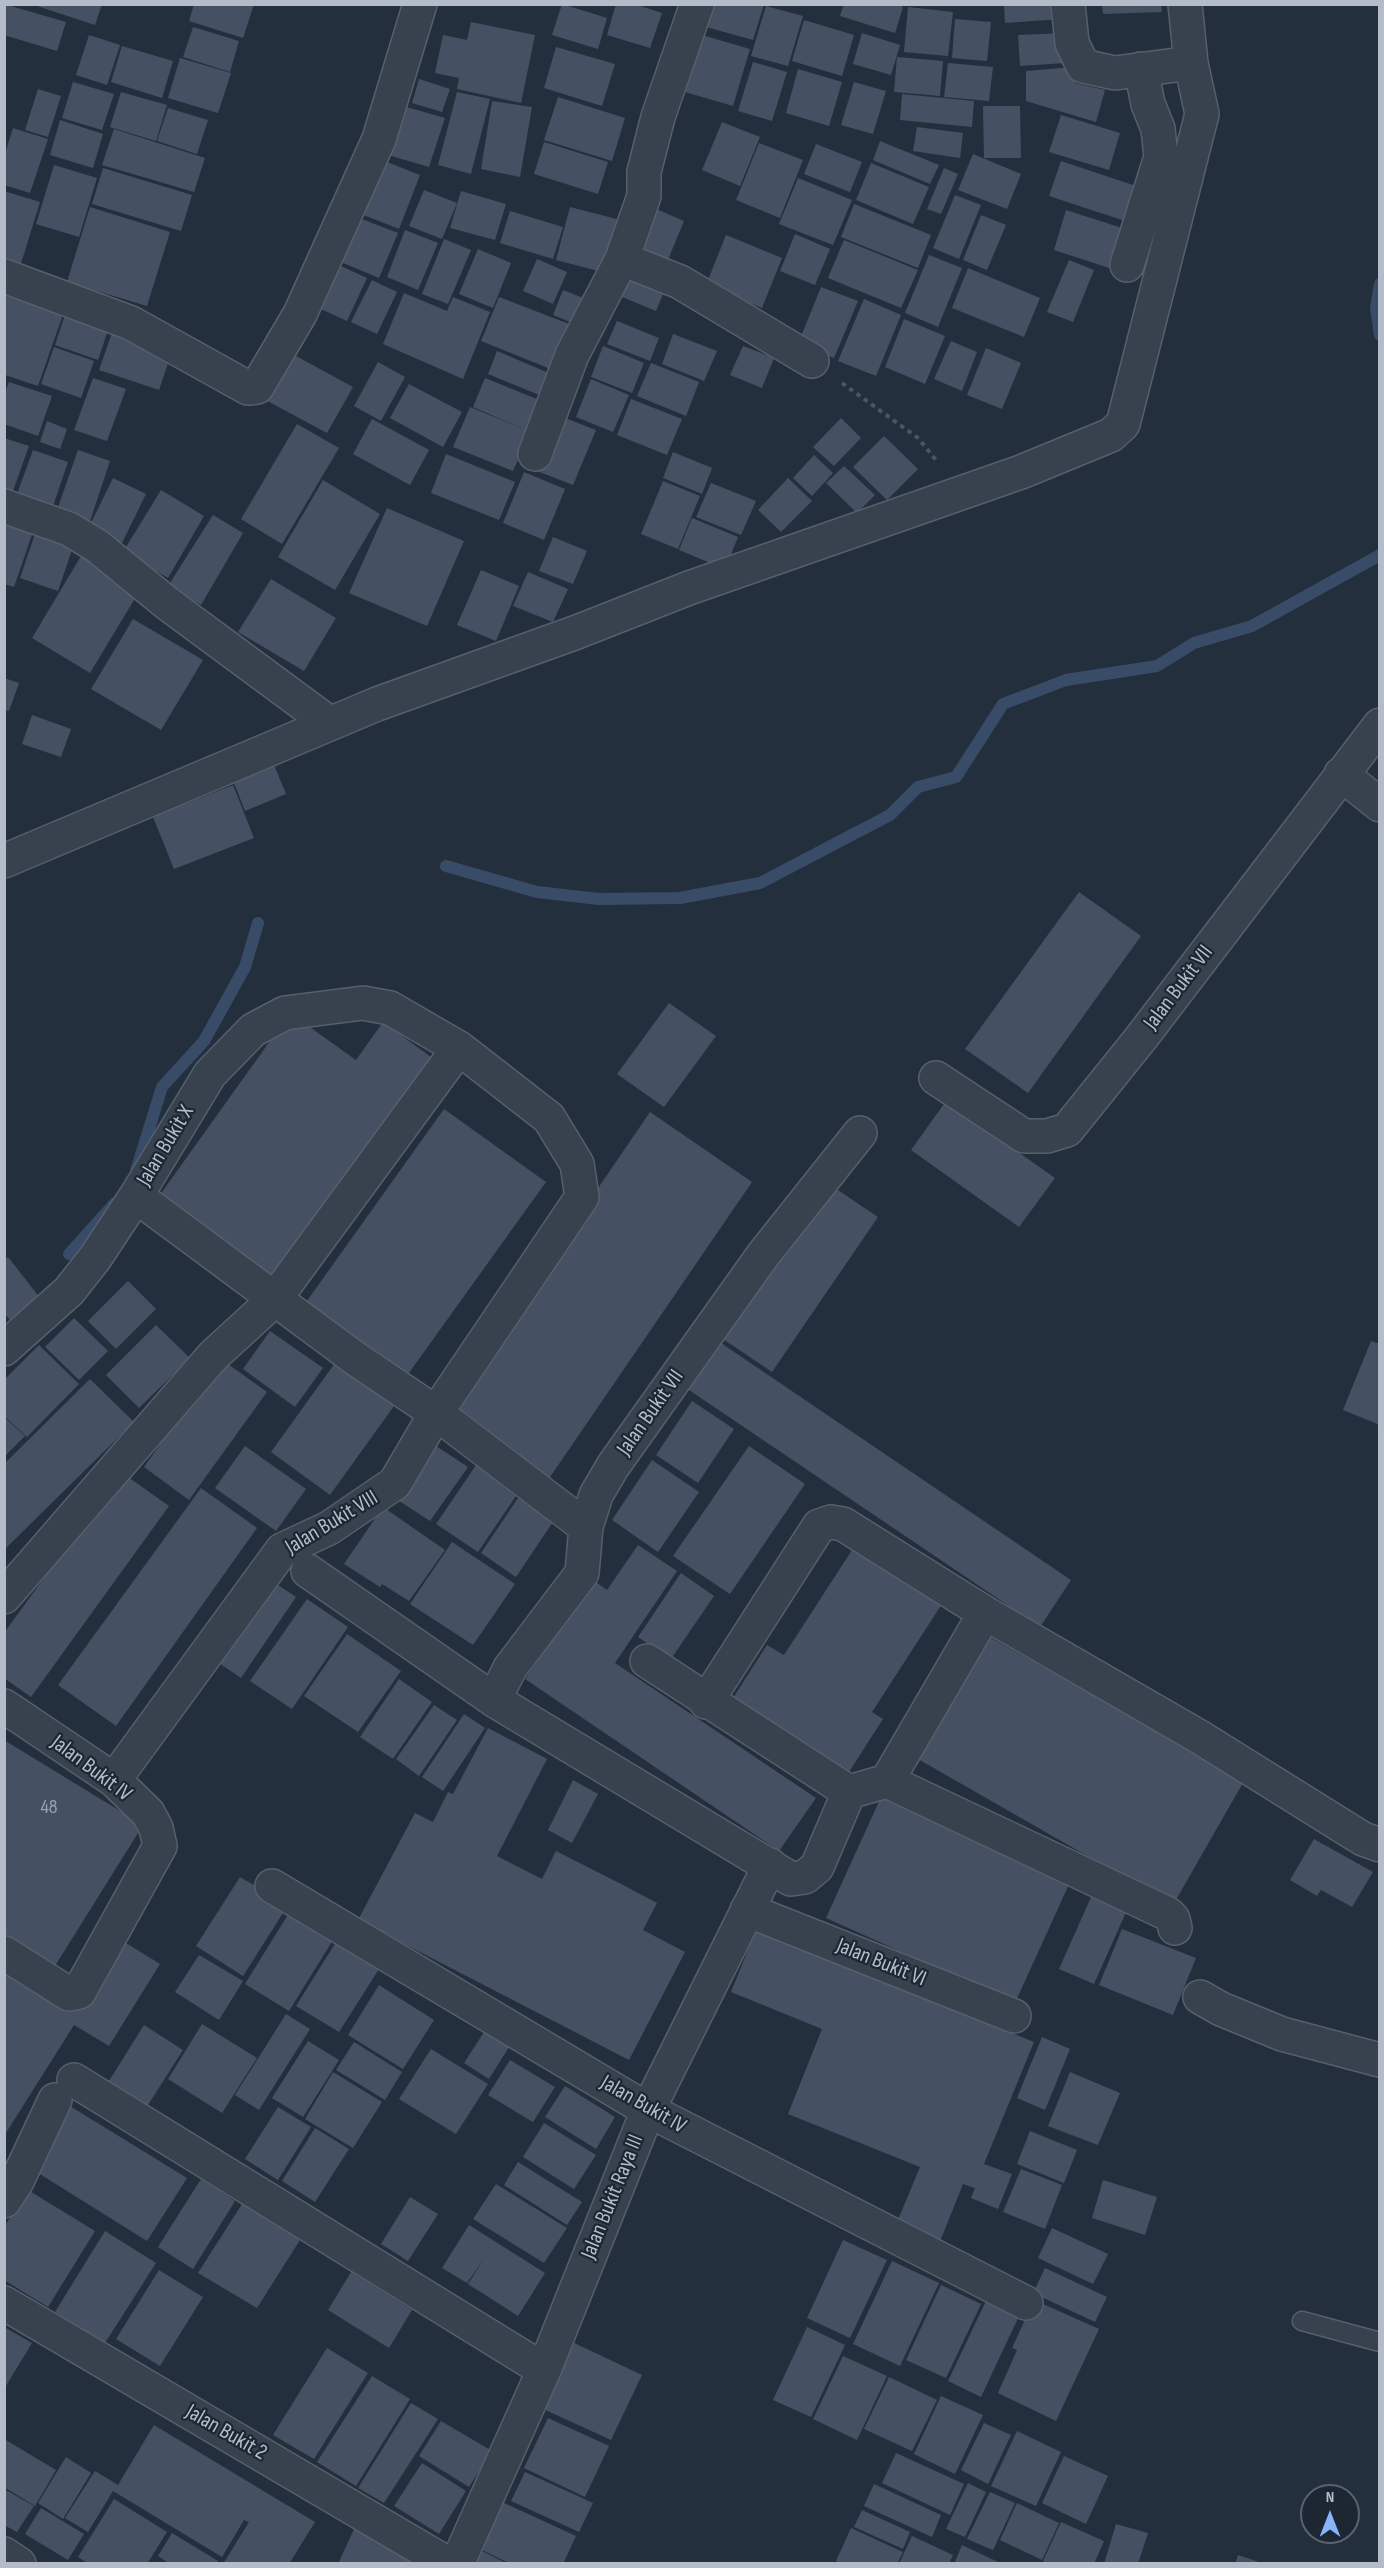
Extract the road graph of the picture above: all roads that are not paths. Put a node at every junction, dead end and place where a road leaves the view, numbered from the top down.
1 (420, 4) edge
2 (697, 4) edge
3 (1068, 4) edge
4 (1185, 4) edge
5 (1191, 63) junction
6 (1141, 69) junction
7 (622, 259) junction
8 (1127, 265) dead end
9 (4, 276) edge
10 (812, 361) road end
11 (535, 454) dead end
12 (4, 506) edge
13 (329, 723) junction
14 (1380, 725) edge
15 (1341, 774) junction
16 (1380, 805) edge
17 (4, 861) edge
18 (459, 1048) junction
19 (936, 1078) dead end
20 (860, 1132) dead end
21 (577, 1164) joint
22 (136, 1196) junction
23 (274, 1300) junction
24 (4, 1349) edge
25 (436, 1413) junction
26 (586, 1527) junction
27 (308, 1570) dead end
28 (4, 1597) edge
29 (985, 1613) junction
30 (647, 1661) dead end
31 (706, 1702) junction
32 (500, 1705) junction
33 (4, 1706) edge
34 (114, 1780) junction
35 (887, 1781) junction
36 (849, 1792) junction
37 (1380, 1845) edge
38 (770, 1865) junction
39 (272, 1886) dead end
40 (747, 1910) junction
41 (1175, 1928) dead end
42 (4, 1953) edge
43 (1200, 1997) dead end
44 (1014, 2016) dead end
45 (1380, 2060) edge
46 (648, 2110) junction
47 (9, 2185) edge
48 (4, 2303) edge
49 (1026, 2303) dead end
50 (1302, 2321) dead end
51 (1380, 2342) edge
52 (544, 2370) junction
53 (4, 2554) edge
54 (19, 2564) edge
55 (448, 2564) edge
56 (457, 2564) edge

1 - 9 street
2 - 7 street
3 - 6 street
4 - 5 street
5 - 6 street
5 - 13 street
6 - 8 street
7 - 10 street
7 - 11 street
12 - 13 street
13 - 17 street
14 - 15 street, Jalan Bukit VII
15 - 16 street
15 - 19 street, Jalan Bukit VII
18 - 21 street, Jalan Bukit X
18 - 22 street, Jalan Bukit X
18 - 23 street
20 - 26 street, Jalan Bukit VII
21 - 25 street, Jalan Bukit VIII
22 - 23 street
22 - 24 street, Jalan Bukit X
23 - 25 street
23 - 28 street
25 - 26 street
25 - 34 street, Jalan Bukit VIII
26 - 32 street, Jalan Bukit VII
27 - 32 street
29 - 31 street
29 - 35 street
29 - 37 street
30 - 31 street
31 - 36 street
32 - 38 street
33 - 34 street, Jalan Bukit IV
34 - 42 street, Jalan Bukit IV
35 - 36 street
35 - 41 street
36 - 38 street
38 - 40 street, Jalan Bukit Raya III
39 - 46 street, Jalan Bukit IV
40 - 44 street, Jalan Bukit VI
40 - 46 street, Jalan Bukit Raya III
43 - 45 street
46 - 49 street, Jalan Bukit IV
46 - 52 street, Jalan Bukit Raya III
47 - 52 street
48 - 55 street, Jalan Bukit 2
50 - 51 lane
52 - 56 street, Jalan Bukit Raya III
53 - 54 street

